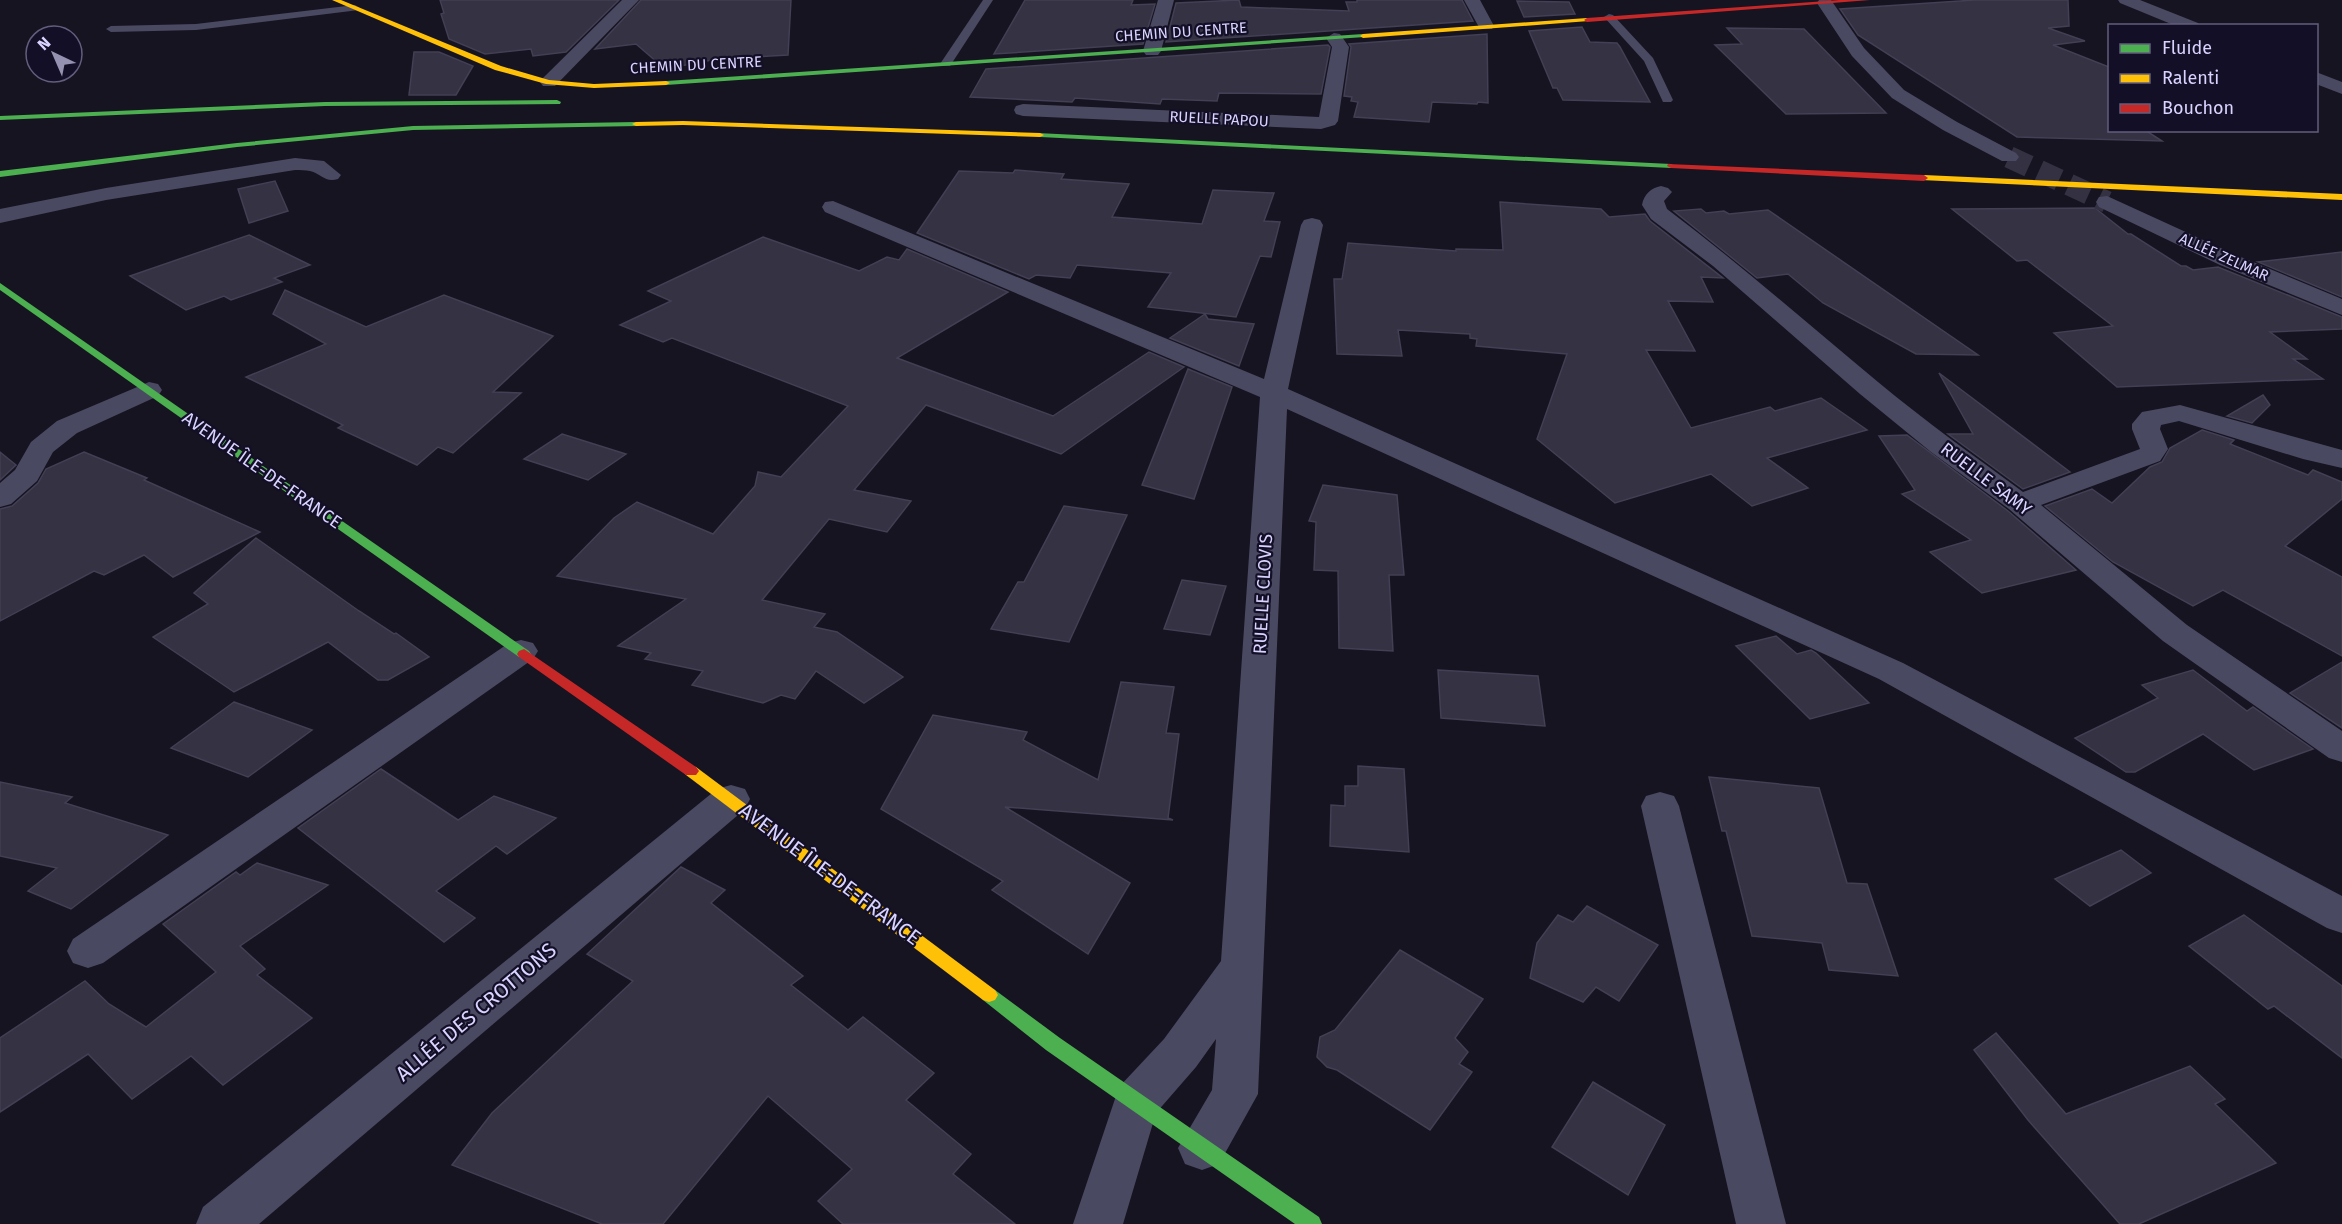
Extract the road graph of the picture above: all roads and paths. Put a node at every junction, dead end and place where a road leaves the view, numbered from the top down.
1 (335, 0) edge
2 (631, 0) edge
3 (988, 0) edge
4 (1166, 0) edge
5 (1472, 0) edge
6 (1868, 0) edge
7 (2126, 0) edge
8 (1825, 3) junction
9 (355, 8) junction
10 (1610, 17) junction
11 (2188, 24) edge
12 (1486, 26) junction
13 (111, 29) dead end
14 (1334, 38) junction
15 (1152, 51) junction
16 (946, 64) junction
17 (2318, 78) edge
18 (549, 82) junction
19 (2342, 89) edge
20 (1667, 100) dead end
21 (574, 102) dead end
22 (1023, 110) dead end
23 (728, 111) dead end
24 (0, 118) edge
25 (950, 118) dead end
26 (117, 127) dead end
27 (926, 132) junction
28 (1335, 135) dead end
29 (2009, 157) tunnel mouth
30 (1981, 166) dead end
31 (0, 174) edge
32 (331, 175) dead end
33 (94, 182) dead end
34 (2342, 184) edge
35 (1661, 192) dead end
36 (2342, 197) edge
37 (2107, 202) tunnel mouth
38 (833, 207) dead end
39 (0, 216) edge
40 (1312, 225) dead end
41 (1, 288) edge
42 (2342, 308) edge
43 (149, 390) junction
44 (1275, 393) junction
45 (2342, 459) edge
46 (0, 498) edge
47 (2020, 503) junction
48 (521, 651) junction
49 (2342, 749) edge
50 (731, 800) junction
51 (1660, 806) dead end
52 (2342, 916) edge
53 (88, 951) dead end
54 (1241, 967) junction
55 (1136, 1102) junction
56 (1202, 1148) junction
57 (221, 1224) edge
58 (1098, 1224) edge
59 (1312, 1224) edge
60 (1761, 1224) edge

1 - 9 main road, CHEMIN DU CENTRE
2 - 18 street
3 - 16 lane
4 - 15 street
5 - 12 street
6 - 8 main road, CHEMIN DU CENTRE
7 - 11 street
8 - 10 main road, CHEMIN DU CENTRE
8 - 29 street
9 - 13 lane
9 - 18 main road, CHEMIN DU CENTRE
10 - 12 main road, CHEMIN DU CENTRE
10 - 20 lane
12 - 14 main road, CHEMIN DU CENTRE
14 - 15 main road, CHEMIN DU CENTRE
14 - 22 street, RUELLE PAPOU
15 - 16 main road, CHEMIN DU CENTRE
16 - 18 main road, CHEMIN DU CENTRE
17 - 19 street
21 - 24 main road
23 - 26 main road
25 - 28 main road
27 - 31 main road
27 - 33 main road
27 - 36 main road
30 - 34 main road
32 - 39 street
35 - 47 street, RUELLE SAMY
37 - 42 street, ALLÉE ZELMAR
38 - 44 street
40 - 44 street, RUELLE CLOVIS
41 - 43 main road, AVENUE ÎLE-DE-FRANCE
43 - 46 street
43 - 48 main road, AVENUE ÎLE-DE-FRANCE
44 - 52 street
44 - 54 street, RUELLE CLOVIS
45 - 47 street
47 - 49 street, RUELLE SAMY
48 - 50 main road, AVENUE ÎLE-DE-FRANCE
48 - 53 street
50 - 55 main road, AVENUE ÎLE-DE-FRANCE
50 - 57 street, ALLÉE DES CROTTONS
51 - 60 street
54 - 55 street
54 - 56 street, RUELLE CLOVIS
55 - 56 main road, AVENUE ÎLE-DE-FRANCE
55 - 58 street
56 - 59 main road, AVENUE ÎLE-DE-FRANCE

